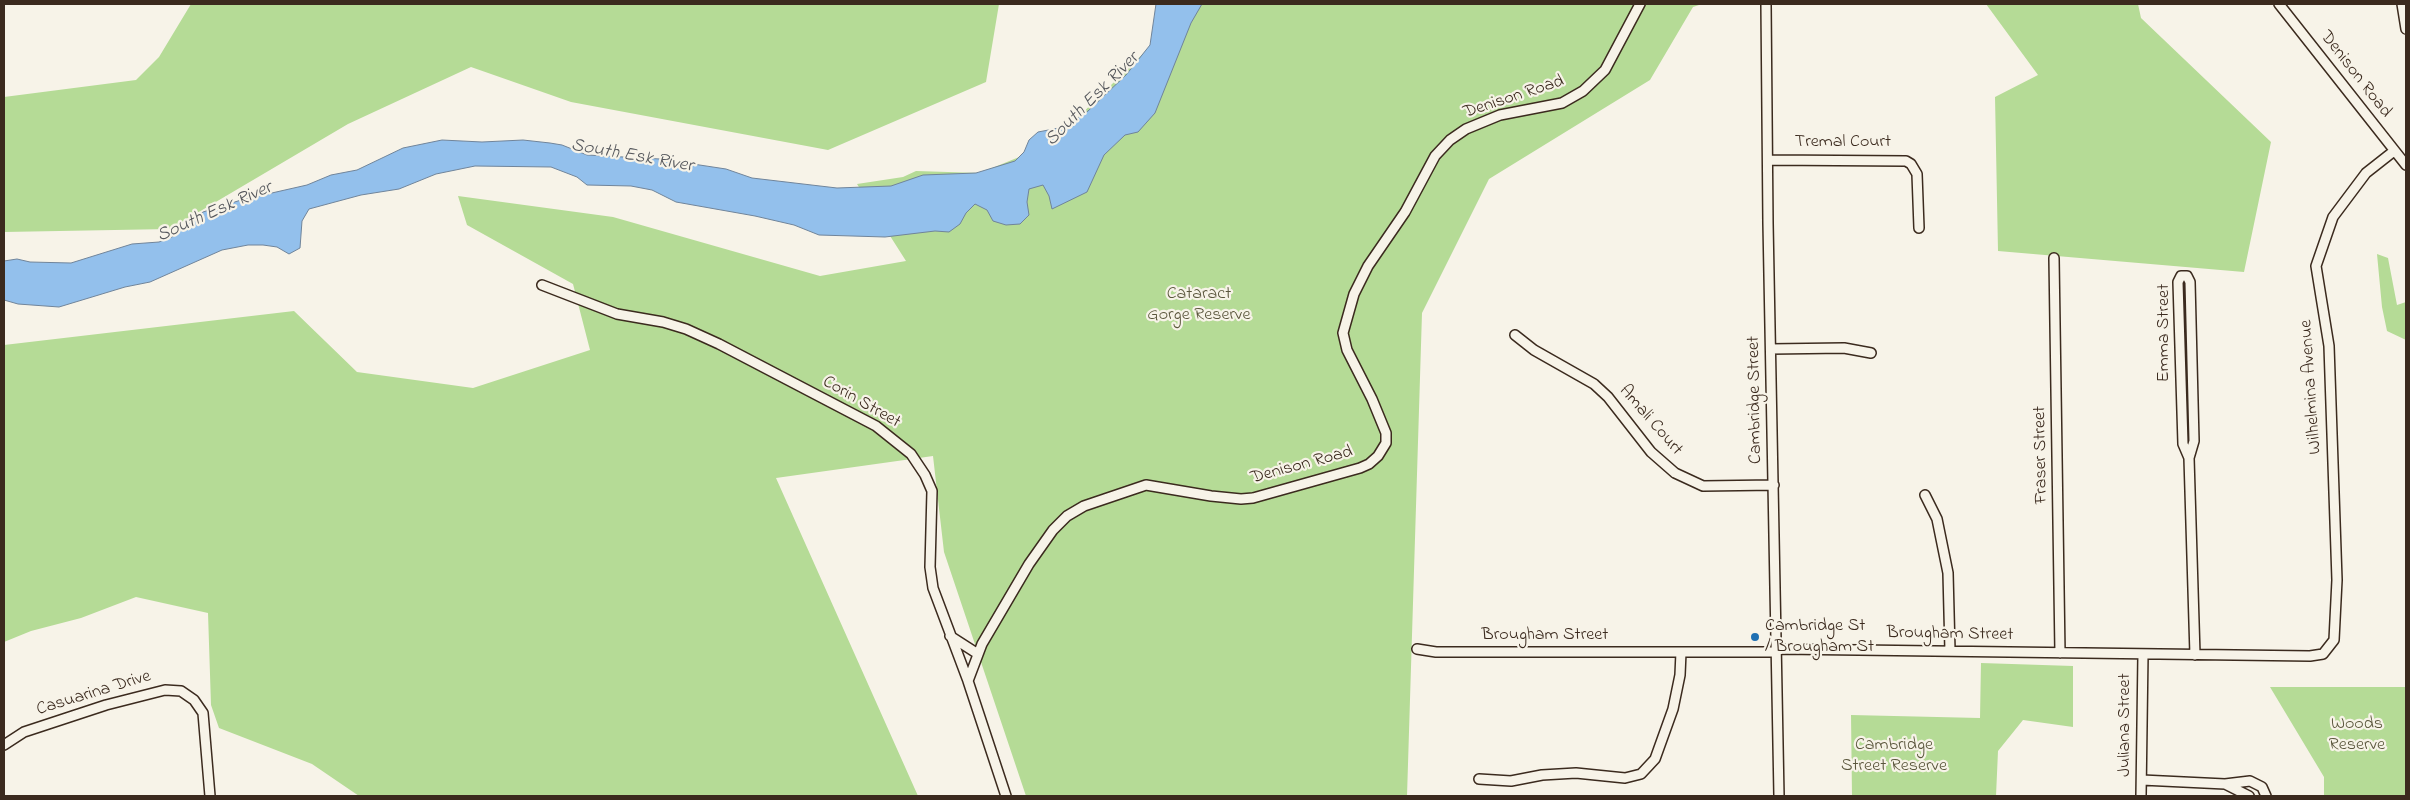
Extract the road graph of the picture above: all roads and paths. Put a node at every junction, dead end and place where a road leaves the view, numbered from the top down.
1 (1640, 4) edge
2 (1766, 4) edge
3 (2279, 4) edge
4 (2402, 4) edge
5 (2406, 29) edge
6 (2394, 151) junction
7 (1768, 160) junction
8 (2406, 165) edge
9 (1919, 228) dead end
10 (2054, 258) dead end
11 (542, 285) dead end
12 (1515, 335) dead end
13 (1771, 348) junction
14 (1871, 353) dead end
15 (2189, 458) junction
16 (1774, 485) junction
17 (1926, 495) dead end
18 (950, 636) junction
19 (2330, 648) joint
20 (1418, 649) dead end
21 (1777, 651) junction
22 (1950, 651) junction
23 (1680, 652) junction
24 (2060, 653) junction
25 (978, 654) junction
26 (2143, 654) junction
27 (2195, 655) junction
28 (968, 681) junction
29 (4, 745) edge
30 (1479, 778) dead end
31 (2142, 780) junction
32 (2225, 784) junction
33 (210, 796) edge
34 (1006, 796) edge
35 (1779, 796) edge
36 (2141, 796) edge
37 (2249, 796) edge
38 (2266, 796) edge

1 - 25 street, Denison Road
2 - 7 street, Cambridge Street
3 - 6 street, Denison Road
4 - 5 street
6 - 8 street, Denison Road
6 - 19 street, Wilhelmina Avenue
7 - 9 street, Tremal Court
7 - 13 street, Cambridge Street
10 - 24 street, Fraser Street
11 - 18 street, Corin Street
12 - 16 street, Amali Court
13 - 14 street
13 - 16 street, Cambridge Street
15 - 15 street, Emma Street
15 - 27 street, Emma Street
16 - 21 street, Cambridge Street
17 - 22 street
18 - 25 street
18 - 28 street, Corin Street
19 - 27 street, Brougham Street
20 - 23 street, Brougham Street
21 - 22 street, Brougham Street
21 - 23 street, Brougham Street
21 - 35 street, Cambridge Street
22 - 24 street, Brougham Street
23 - 30 street
24 - 26 street, Brougham Street
25 - 28 street, Denison Road
26 - 27 street, Brougham Street
26 - 31 street, Juliana Street
28 - 34 street, Corin Street
29 - 33 street, Casuarina Drive
31 - 32 street
31 - 36 street, Juliana Street
32 - 37 street
32 - 38 street

